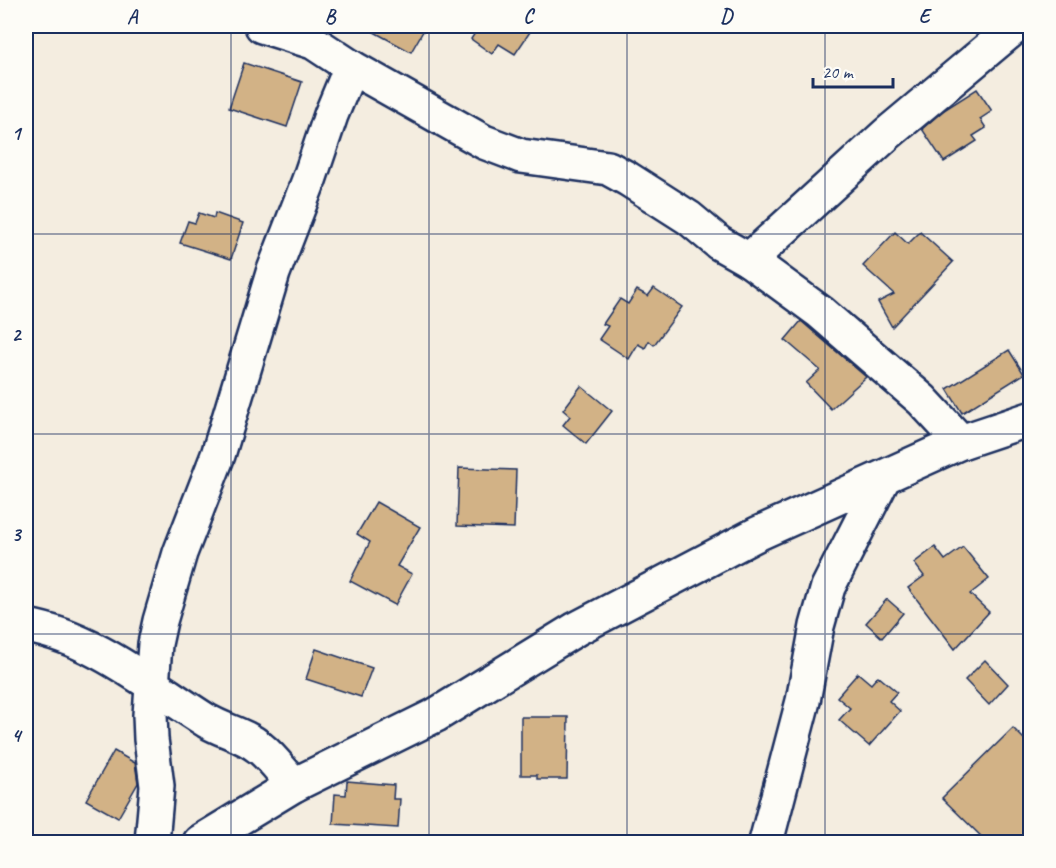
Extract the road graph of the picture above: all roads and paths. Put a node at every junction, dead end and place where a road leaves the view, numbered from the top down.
1 (262, 26) edge
2 (1016, 26) edge
3 (316, 34) edge
4 (351, 67) junction
5 (749, 260) junction
6 (1030, 419) edge
7 (961, 442) junction
8 (883, 479) junction
9 (26, 626) edge
10 (153, 684) junction
11 (294, 785) junction
12 (152, 843) edge
13 (200, 843) edge
14 (766, 843) edge

1 - 3 street
2 - 5 street
3 - 4 street
4 - 5 street
4 - 10 street
5 - 7 street
6 - 7 street
7 - 8 street
8 - 11 street
8 - 14 street
9 - 10 street
10 - 11 street
10 - 12 street
11 - 13 street

